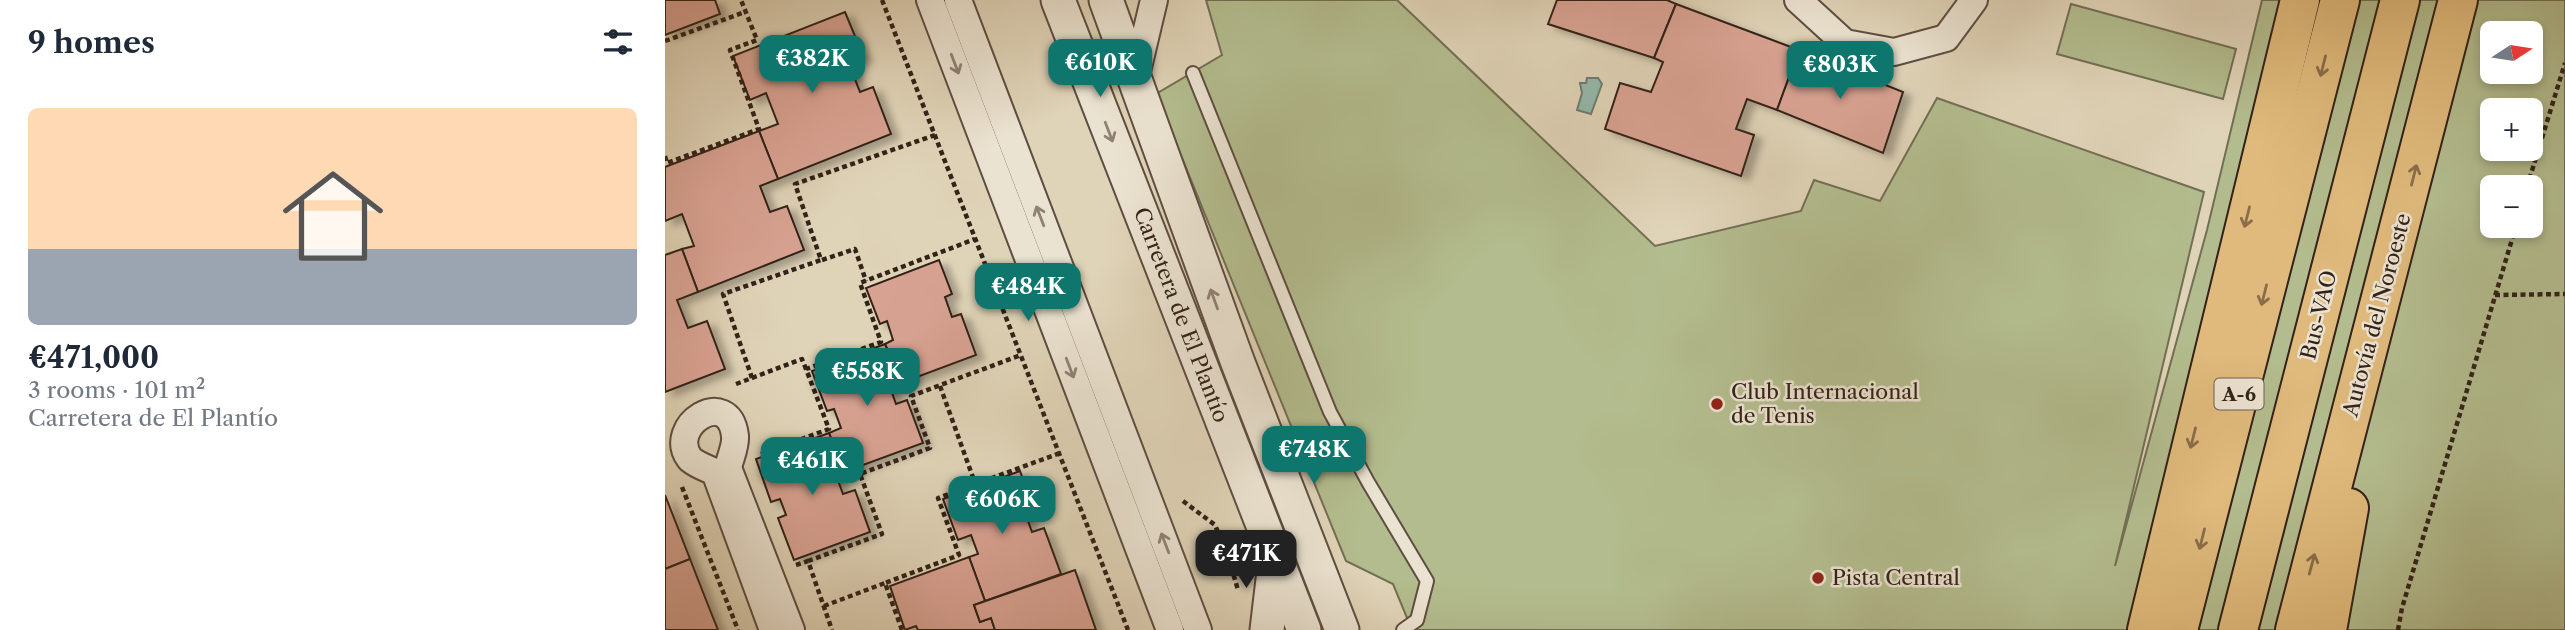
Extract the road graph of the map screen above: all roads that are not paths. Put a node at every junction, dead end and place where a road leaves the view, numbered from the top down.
1 (930, 0) edge
2 (958, 0) edge
3 (1058, 0) edge
4 (1092, 0) edge
5 (1106, 0) edge
6 (1154, 0) edge
7 (1798, 0) edge
8 (1974, 0) edge
9 (2293, 0) edge
10 (2299, 0) edge
11 (2340, 0) edge
12 (2400, 0) edge
13 (2458, 0) edge
14 (1193, 73) dead end
15 (1135, 80) junction
16 (2263, 150) junction
17 (1138, 205) junction
18 (2385, 288) junction
19 (1276, 557) junction
20 (1342, 629) edge
21 (773, 630) edge
22 (790, 630) edge
23 (1170, 630) edge
24 (1198, 630) edge
25 (1267, 630) edge
26 (1304, 630) edge
27 (1403, 630) edge
28 (2147, 630) edge
29 (2178, 630) edge
30 (2238, 630) edge
31 (2295, 630) edge
32 (2327, 630) edge

1 -> 23 street
24 -> 2 street
3 -> 17 street, Carretera de El Plantío
4 - 17 street
5 - 15 street, Carretera de El Plantío
6 - 15 street
7 - 8 street
9 - 16 highway
10 - 16 highway
11 -> 29 highway, A-6
12 - 30 highway, Bus-VAO
18 -> 13 highway, Autovía del Noroeste
14 - 27 lane
20 -> 15 street, Carretera de El Plantío
16 -> 28 highway
17 - 19 street, Carretera de El Plantío
31 -> 18 highway, Autovía del Noroeste
18 - 32 highway
19 - 25 street
19 - 26 street, Carretera de El Plantío
21 - 22 street

